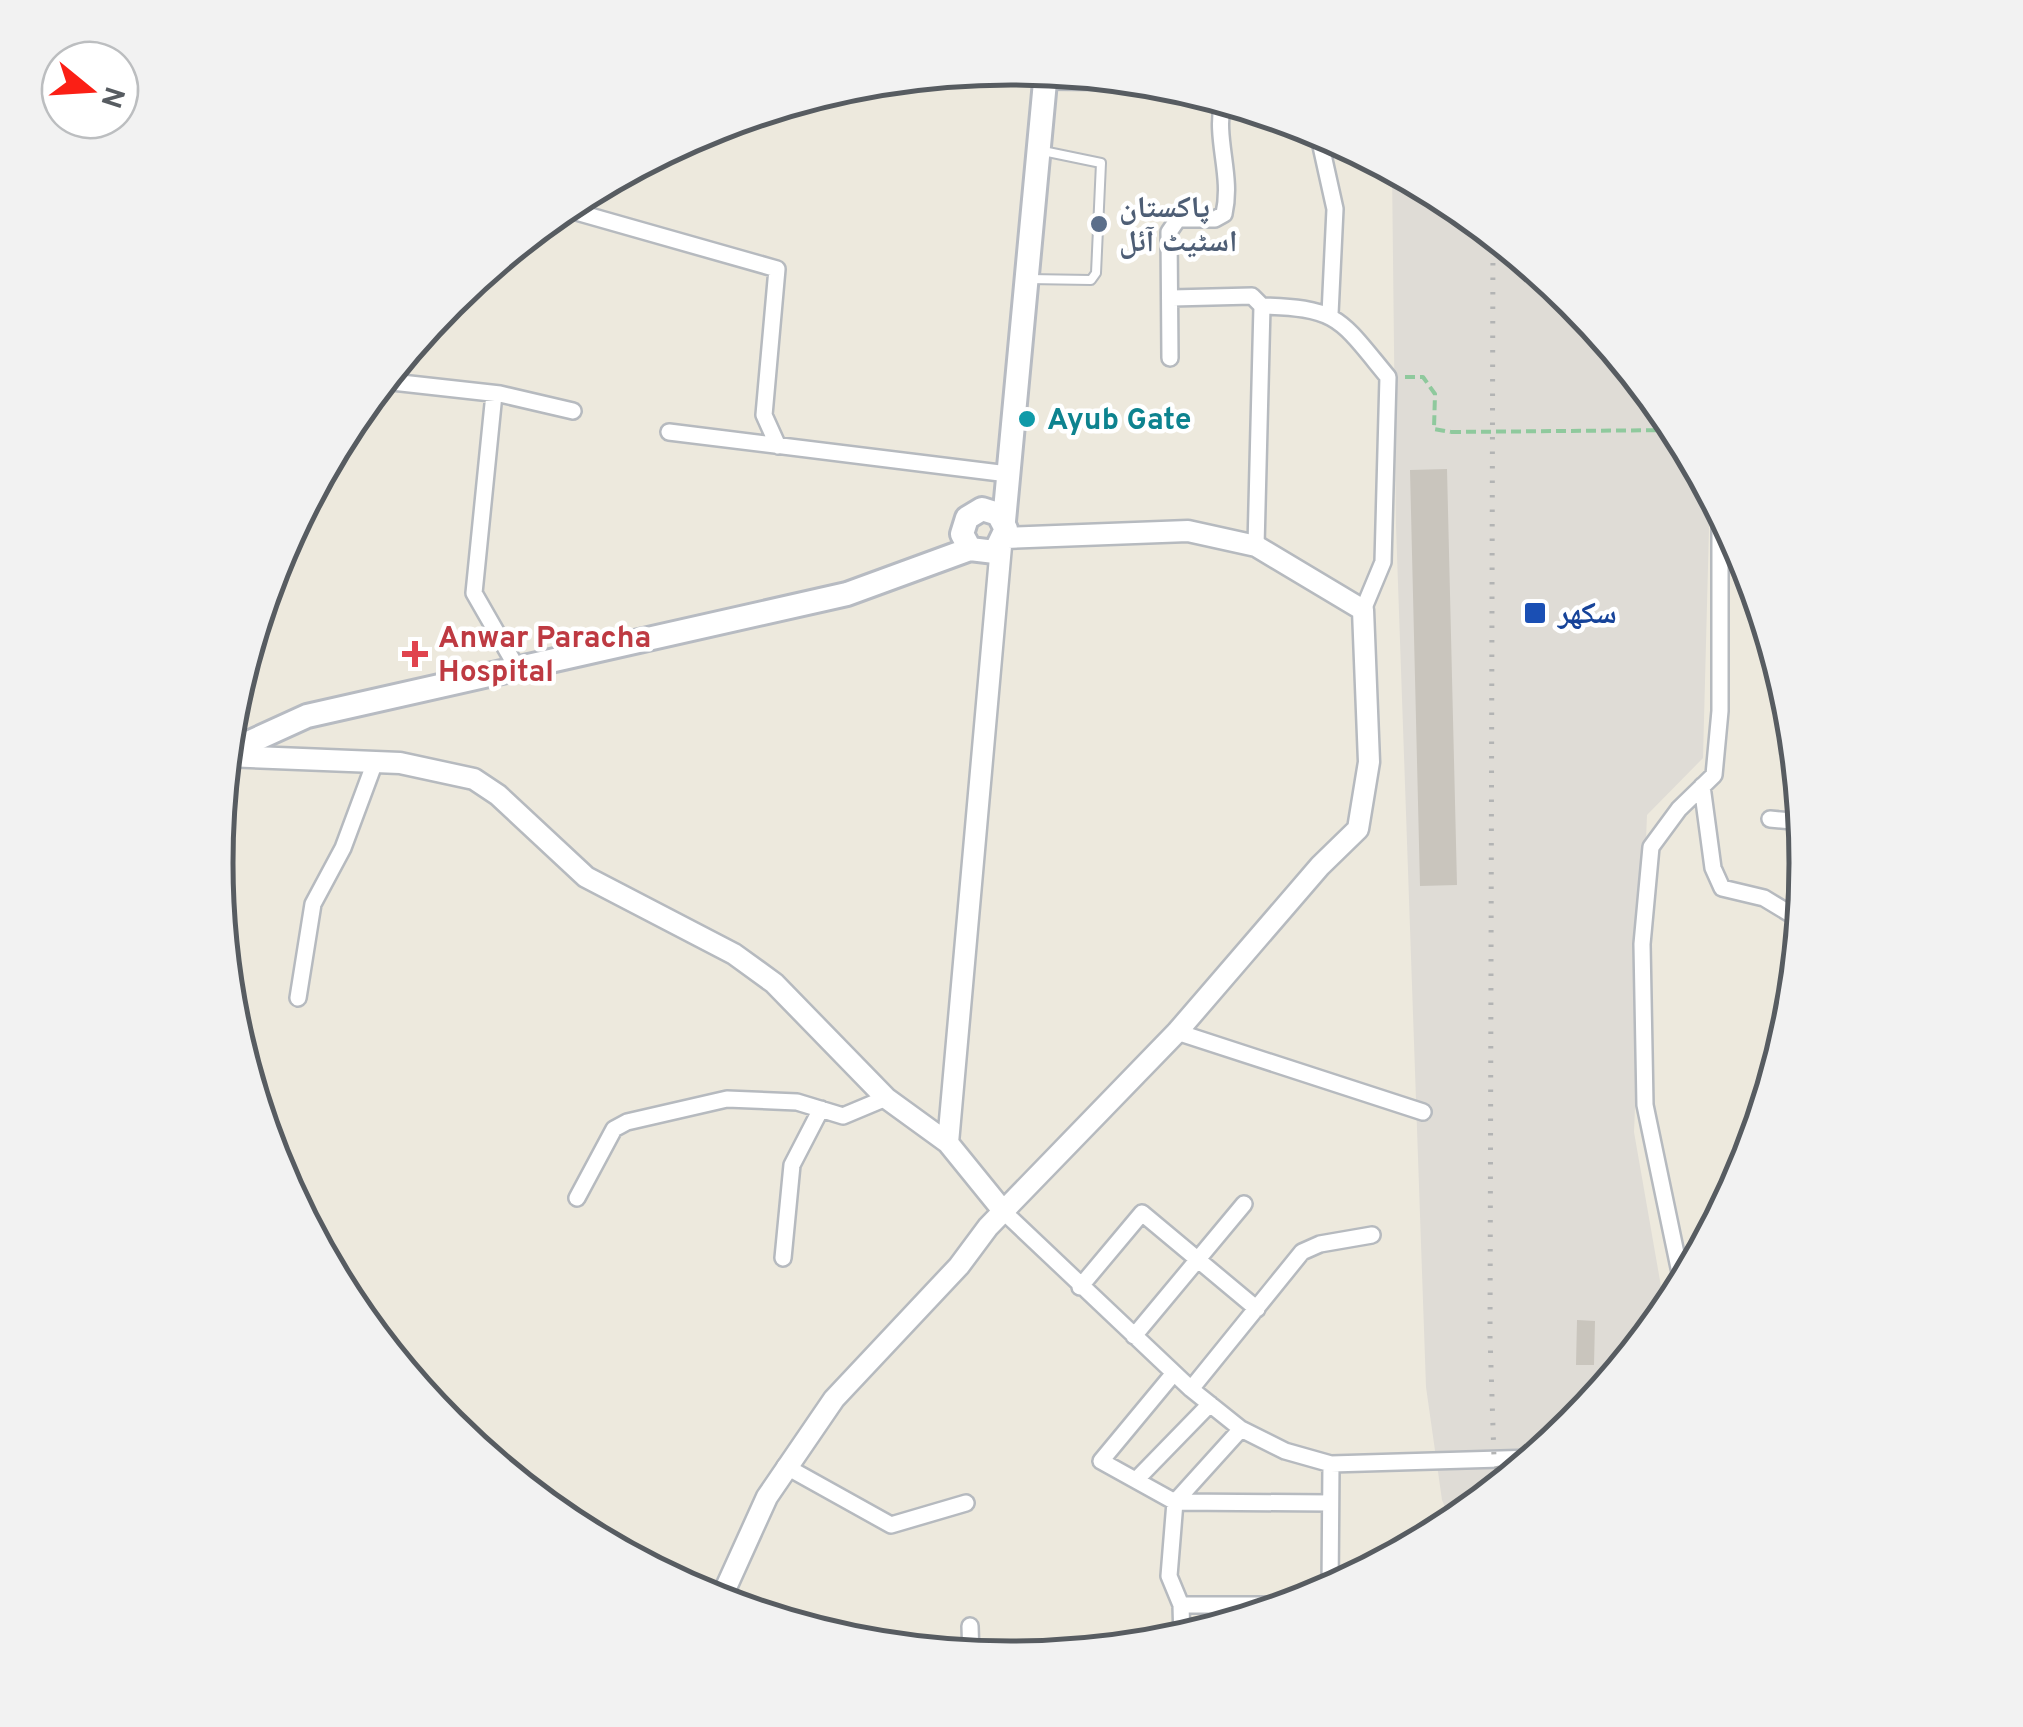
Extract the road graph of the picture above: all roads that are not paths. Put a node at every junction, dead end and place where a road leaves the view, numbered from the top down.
1 (1044, 86) edge
2 (1220, 114) edge
3 (1322, 150) edge
4 (1038, 151) junction
5 (582, 214) edge
6 (1026, 279) junction
7 (1172, 298) junction
8 (1262, 306) junction
9 (1330, 314) junction
10 (1170, 358) dead end
11 (400, 383) edge
12 (494, 394) junction
13 (573, 411) dead end
14 (669, 432) dead end
15 (778, 446) junction
16 (1008, 474) junction
17 (1004, 535) junction
18 (1720, 541) edge
19 (1256, 546) junction
20 (970, 549) junction
21 (1363, 610) junction
22 (517, 668) junction
23 (242, 747) edge
24 (241, 756) edge
25 (375, 762) junction
26 (1702, 786) junction
27 (1770, 819) dead end
28 (1788, 821) edge
29 (1788, 913) edge
30 (298, 998) dead end
31 (1177, 1032) junction
32 (886, 1098) junction
33 (821, 1109) junction
34 (1423, 1112) dead end
35 (948, 1143) junction
36 (577, 1198) dead end
37 (1244, 1204) dead end
38 (1004, 1212) junction
39 (1372, 1235) dead end
40 (783, 1258) dead end
41 (1198, 1260) junction
42 (1679, 1264) edge
43 (1080, 1286) junction
44 (1257, 1309) junction
45 (1134, 1336) junction
46 (1174, 1373) junction
47 (1191, 1388) junction
48 (1210, 1404) junction
49 (1242, 1429) junction
50 (1513, 1459) edge
51 (1330, 1464) junction
52 (785, 1466) junction
53 (1136, 1480) junction
54 (966, 1502) dead end
55 (1175, 1502) junction
56 (1330, 1503) junction
57 (1330, 1574) edge
58 (726, 1588) edge
59 (1181, 1604) junction
60 (1247, 1605) edge
61 (1182, 1623) edge
62 (970, 1626) dead end
63 (970, 1640) edge

1 - 4 main road
2 - 7 street
3 - 9 street
4 - 6 main road
4 - 6 lane
5 - 15 street
6 - 16 main road
7 - 8 street
7 - 10 street
8 - 9 street
8 - 19 street
9 - 21 street
11 - 12 street
12 - 13 street
12 - 22 street
14 - 15 street
15 - 16 street
16 - 17 main road
17 - 19 street
17 - 20 main road
17 - 20 main road
17 - 35 street
18 - 26 street
19 - 21 street
20 - 22 main road
21 - 31 street
22 - 23 main road
24 - 25 street
25 - 30 street
25 - 32 street
26 - 29 street
26 - 42 street
27 - 28 street
31 - 34 street
31 - 38 street
32 - 33 street
32 - 35 street
33 - 36 street
33 - 40 street
35 - 38 street
37 - 41 street
38 - 43 street
38 - 52 street
39 - 44 street
41 - 43 street
41 - 44 street
41 - 45 street
43 - 45 street
44 - 47 street
45 - 46 street
46 - 47 street
46 - 53 street
47 - 48 street
48 - 49 street
48 - 53 street
49 - 51 street
49 - 55 street
50 - 51 street
51 - 56 street
52 - 54 street
52 - 58 street
53 - 55 street
55 - 56 street
55 - 59 street
56 - 57 street
59 - 60 street
59 - 61 street
62 - 63 street

